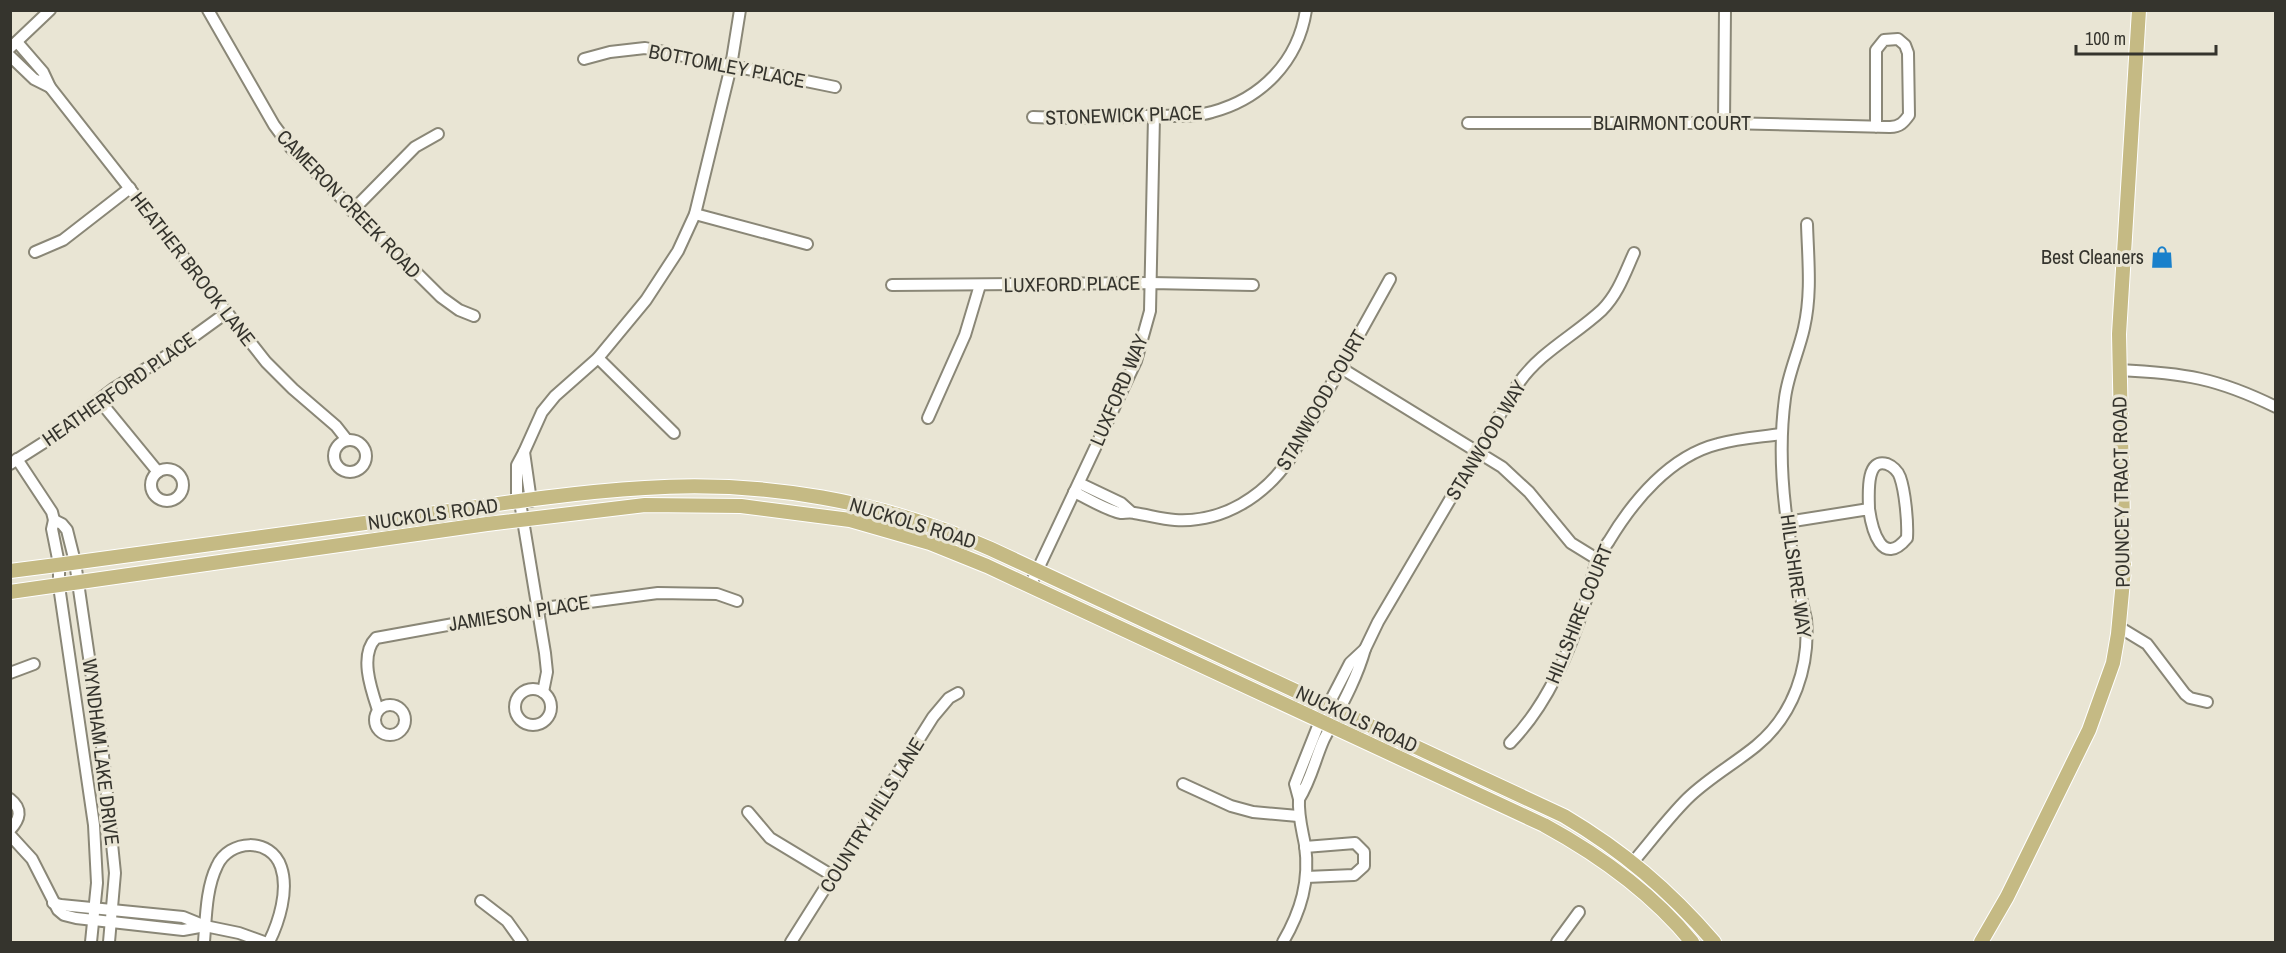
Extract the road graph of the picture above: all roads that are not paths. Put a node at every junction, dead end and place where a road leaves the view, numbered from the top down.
1 (50, 10) edge
2 (208, 10) edge
3 (740, 10) edge
4 (1306, 10) edge
5 (1725, 10) edge
6 (2139, 10) edge
7 (14, 45) edge
8 (10, 56) edge
9 (584, 59) dead end
10 (731, 66) junction
11 (50, 87) junction
12 (835, 87) dead end
13 (1154, 116) junction
14 (1033, 117) dead end
15 (1468, 123) dead end
16 (1724, 123) junction
17 (1876, 127) junction
18 (438, 134) dead end
19 (130, 188) junction
20 (352, 211) junction
21 (695, 213) junction
22 (1807, 224) dead end
23 (807, 244) dead end
24 (35, 252) dead end
25 (1634, 253) dead end
26 (1390, 279) dead end
27 (1151, 283) junction
28 (891, 285) dead end
29 (980, 285) junction
30 (1253, 285) dead end
31 (226, 313) junction
32 (474, 316) dead end
33 (598, 358) junction
34 (1341, 368) junction
35 (2119, 370) junction
36 (99, 400) junction
37 (2276, 407) edge
38 (928, 418) dead end
39 (674, 433) dead end
40 (1781, 434) junction
41 (347, 440) dead end
42 (1478, 452) junction
43 (14, 462) edge
44 (158, 472) dead end
45 (1076, 488) junction
46 (523, 502) junction
47 (1869, 509) junction
48 (522, 519) junction
49 (54, 520) junction
50 (1787, 522) junction
51 (1597, 559) junction
52 (75, 562) junction
53 (58, 564) junction
54 (10, 570) edge
55 (1038, 570) junction
56 (77, 583) junction
57 (59, 586) junction
58 (1030, 586) junction
59 (10, 592) edge
60 (737, 601) dead end
61 (536, 609) junction
62 (2119, 627) junction
63 (34, 664) dead end
64 (10, 673) edge
65 (543, 692) dead end
66 (958, 693) dead end
67 (2207, 702) dead end
68 (1334, 707) junction
69 (378, 710) dead end
70 (1326, 724) junction
71 (1510, 742) dead end
72 (1183, 784) dead end
73 (10, 799) edge
74 (748, 812) dead end
75 (1298, 816) junction
76 (10, 830) edge
77 (10, 835) edge
78 (1305, 848) junction
79 (1633, 862) junction
80 (833, 876) junction
81 (1306, 877) junction
82 (481, 901) dead end
83 (53, 903) junction
84 (95, 908) junction
85 (113, 910) junction
86 (1579, 912) dead end
87 (95, 920) junction
88 (112, 922) junction
89 (205, 926) junction
90 (796, 941) edge
91 (91, 942) edge
92 (109, 942) edge
93 (204, 942) edge
94 (264, 942) edge
95 (269, 942) edge
96 (522, 942) edge
97 (1283, 942) edge
98 (1557, 942) edge
99 (1692, 942) edge
100 (1714, 942) edge
101 (1981, 942) edge

1 - 7 street
2 - 20 street, CAMERON CREEK ROAD
3 - 10 street
4 - 13 street, STONEWICK PLACE
5 - 16 street
6 - 35 main road, POUNCEY TRACT ROAD
7 - 11 street, HEATHER BROOK LANE
8 - 11 street
9 - 10 street, BOTTOMLEY PLACE
10 - 12 street, BOTTOMLEY PLACE
10 - 21 street
11 - 19 street, HEATHER BROOK LANE
13 - 14 street, STONEWICK PLACE
13 - 27 street, LUXFORD WAY
15 - 16 street, BLAIRMONT COURT
16 - 17 street, BLAIRMONT COURT
17 - 17 street, BLAIRMONT COURT
18 - 20 street
19 - 24 street
19 - 31 street, HEATHER BROOK LANE
20 - 32 street, CAMERON CREEK ROAD
21 - 23 street
21 - 33 street
22 - 40 street, HILLSHIRE WAY
25 - 42 street, STANWOOD WAY
26 - 34 street, STANWOOD COURT
27 - 29 street, LUXFORD PLACE
27 - 30 street, LUXFORD PLACE
27 - 45 street, LUXFORD WAY
28 - 29 street, LUXFORD PLACE
29 - 38 street
31 - 36 street, HEATHERFORD PLACE
31 - 41 street, HEATHER BROOK LANE
33 - 39 street
33 - 46 street
34 - 42 street
34 - 45 street, STANWOOD COURT
35 - 37 street
35 - 62 main road, POUNCEY TRACT ROAD
36 - 43 street, HEATHERFORD PLACE
36 - 44 street
40 - 50 street, HILLSHIRE WAY
40 - 51 street, HILLSHIRE COURT
42 - 51 street
42 - 68 street, STANWOOD WAY
43 - 49 street, WYNDHAM LAKE DRIVE
45 - 55 street, LUXFORD WAY
46 - 48 street
46 - 52 main road, NUCKOLS ROAD
46 - 55 main road, NUCKOLS ROAD
47 - 47 street
47 - 50 street
48 - 56 main road, NUCKOLS ROAD
48 - 58 main road, NUCKOLS ROAD
48 - 61 street
49 - 52 street, WYNDHAM LAKE DRIVE
49 - 53 street, WYNDHAM LAKE DRIVE
50 - 79 street, HILLSHIRE WAY
51 - 71 street, HILLSHIRE COURT
52 - 53 main road, NUCKOLS ROAD
52 - 56 street, WYNDHAM LAKE DRIVE
53 - 54 main road, NUCKOLS ROAD
53 - 57 street, WYNDHAM LAKE DRIVE
55 - 58 street, LUXFORD WAY
55 - 68 main road, NUCKOLS ROAD
56 - 57 main road, NUCKOLS ROAD
56 - 85 street, WYNDHAM LAKE DRIVE
57 - 59 main road, NUCKOLS ROAD
57 - 84 street, WYNDHAM LAKE DRIVE
58 - 70 main road, NUCKOLS ROAD
60 - 61 street, JAMIESON PLACE
61 - 65 street
61 - 69 street, JAMIESON PLACE
62 - 67 street
62 - 101 main road, POUNCEY TRACT ROAD
63 - 64 street
66 - 80 street, COUNTRY HILLS LANE
68 - 70 street, STANWOOD WAY
68 - 79 main road, NUCKOLS ROAD
70 - 75 street, STANWOOD WAY
70 - 99 main road, NUCKOLS ROAD
72 - 75 street
73 - 76 street
74 - 80 street
75 - 78 street, STANWOOD WAY
77 - 83 street
78 - 81 street, STANWOOD WAY
78 - 81 street
79 - 100 main road, NUCKOLS ROAD
80 - 90 street, COUNTRY HILLS LANE
81 - 97 street, STANWOOD WAY
82 - 96 street
83 - 84 street
83 - 87 street
84 - 85 street
84 - 87 street, WYNDHAM LAKE DRIVE
85 - 88 street, WYNDHAM LAKE DRIVE
85 - 89 street
86 - 98 street
87 - 88 street
87 - 91 street, WYNDHAM LAKE DRIVE
88 - 89 street
88 - 92 street, WYNDHAM LAKE DRIVE
89 - 93 street
89 - 94 street
89 - 95 street

